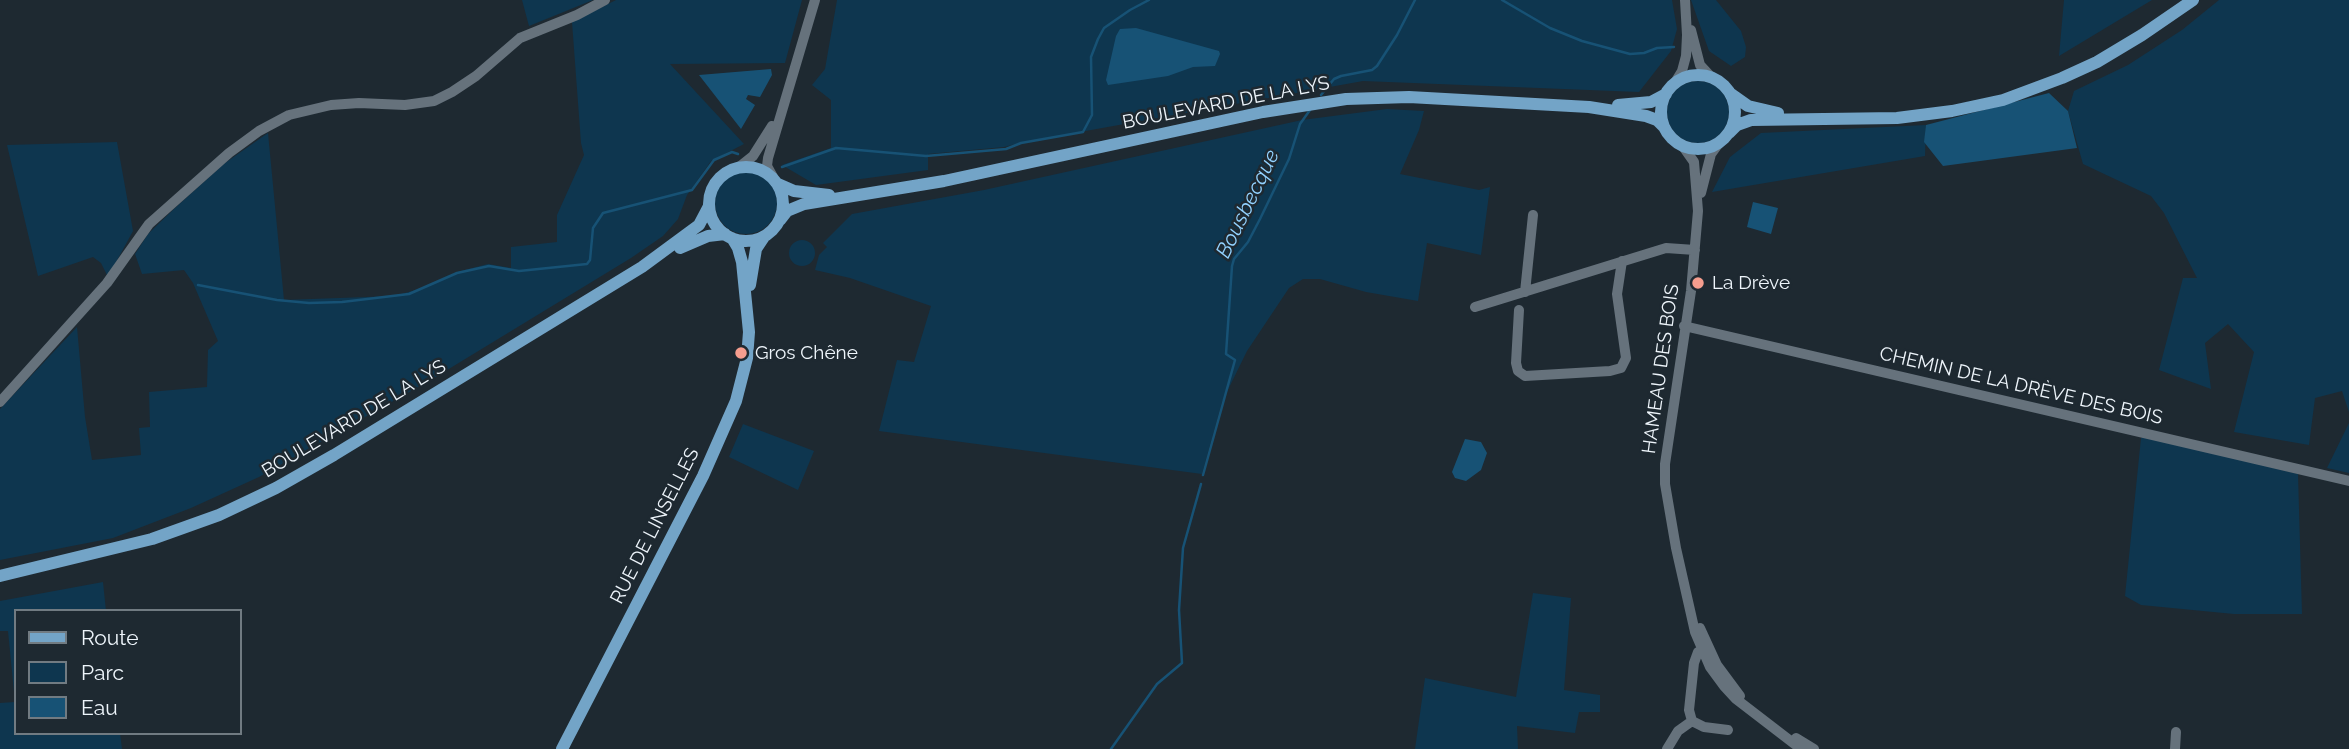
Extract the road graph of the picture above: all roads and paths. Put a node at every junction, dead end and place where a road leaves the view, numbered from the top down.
1 (605, 0) edge
2 (815, 0) edge
3 (2187, 0) edge
4 (2193, 0) edge
5 (1685, 5) edge
6 (2165, 19) junction
7 (1713, 78) junction
8 (1670, 89) junction
9 (1730, 93) junction
10 (783, 104) junction
11 (1589, 107) junction
12 (1820, 118) junction
13 (1664, 127) junction
14 (1729, 133) junction
15 (1719, 143) junction
16 (1682, 145) junction
17 (738, 168) junction
18 (775, 181) junction
19 (874, 193) junction
20 (709, 206) junction
21 (1698, 211) junction
22 (1533, 215) dead end
23 (780, 220) junction
24 (729, 236) junction
25 (764, 237) junction
26 (1695, 250) junction
27 (1622, 261) junction
28 (642, 267) junction
29 (1525, 292) junction
30 (1475, 307) dead end
31 (748, 310) junction
32 (1520, 310) dead end
33 (1684, 326) junction
34 (0, 402) edge
35 (2349, 481) edge
36 (67, 561) junction
37 (0, 570) edge
38 (0, 576) edge
39 (1705, 648) junction
40 (1692, 722) junction
41 (1768, 723) junction
42 (1728, 730) dead end
43 (2176, 732) dead end
44 (562, 749) edge
45 (1667, 749) edge
46 (1801, 749) edge
47 (1814, 749) edge
48 (2175, 749) edge

1 - 34 street
2 - 10 street
3 - 6 main road
4 - 6 main road
5 - 7 street
5 - 8 street
6 - 12 main road
7 - 8 main road
7 - 9 main road
8 - 11 main road, BOULEVARD DE LA LYS
8 - 13 main road
9 - 12 main road
9 - 14 main road
10 - 17 street
10 - 18 street
11 - 13 main road, BOULEVARD DE LA LYS
11 - 19 main road, BOULEVARD DE LA LYS
12 - 14 main road
13 - 16 main road
14 - 15 main road
15 - 16 main road
15 - 21 street, HAMEAU DES BOIS
16 - 21 street, HAMEAU DES BOIS
17 - 18 main road
17 - 20 main road
18 - 19 main road, BOULEVARD DE LA LYS
18 - 23 main road
19 - 23 main road, BOULEVARD DE LA LYS
20 - 24 main road
20 - 28 main road, BOULEVARD DE LA LYS
21 - 26 street, HAMEAU DES BOIS
22 - 29 street
23 - 25 main road
24 - 25 main road
24 - 28 main road, BOULEVARD DE LA LYS
24 - 31 main road, RUE DE LINSELLES
25 - 31 main road, RUE DE LINSELLES
26 - 27 street
26 - 33 street, HAMEAU DES BOIS
27 - 29 street
27 - 32 street
28 - 36 main road, BOULEVARD DE LA LYS
29 - 30 street
31 - 44 main road, RUE DE LINSELLES
33 - 35 street, CHEMIN DE LA DRÈVE DES BOIS
33 - 39 street, HAMEAU DES BOIS
36 - 37 main road, BOULEVARD DE LA LYS
36 - 38 main road, BOULEVARD DE LA LYS
39 - 40 street
39 - 41 street, HAMEAU DES BOIS
40 - 42 street
40 - 45 street
41 - 46 street, HAMEAU DES BOIS
41 - 47 street, HAMEAU DES BOIS
43 - 48 street

